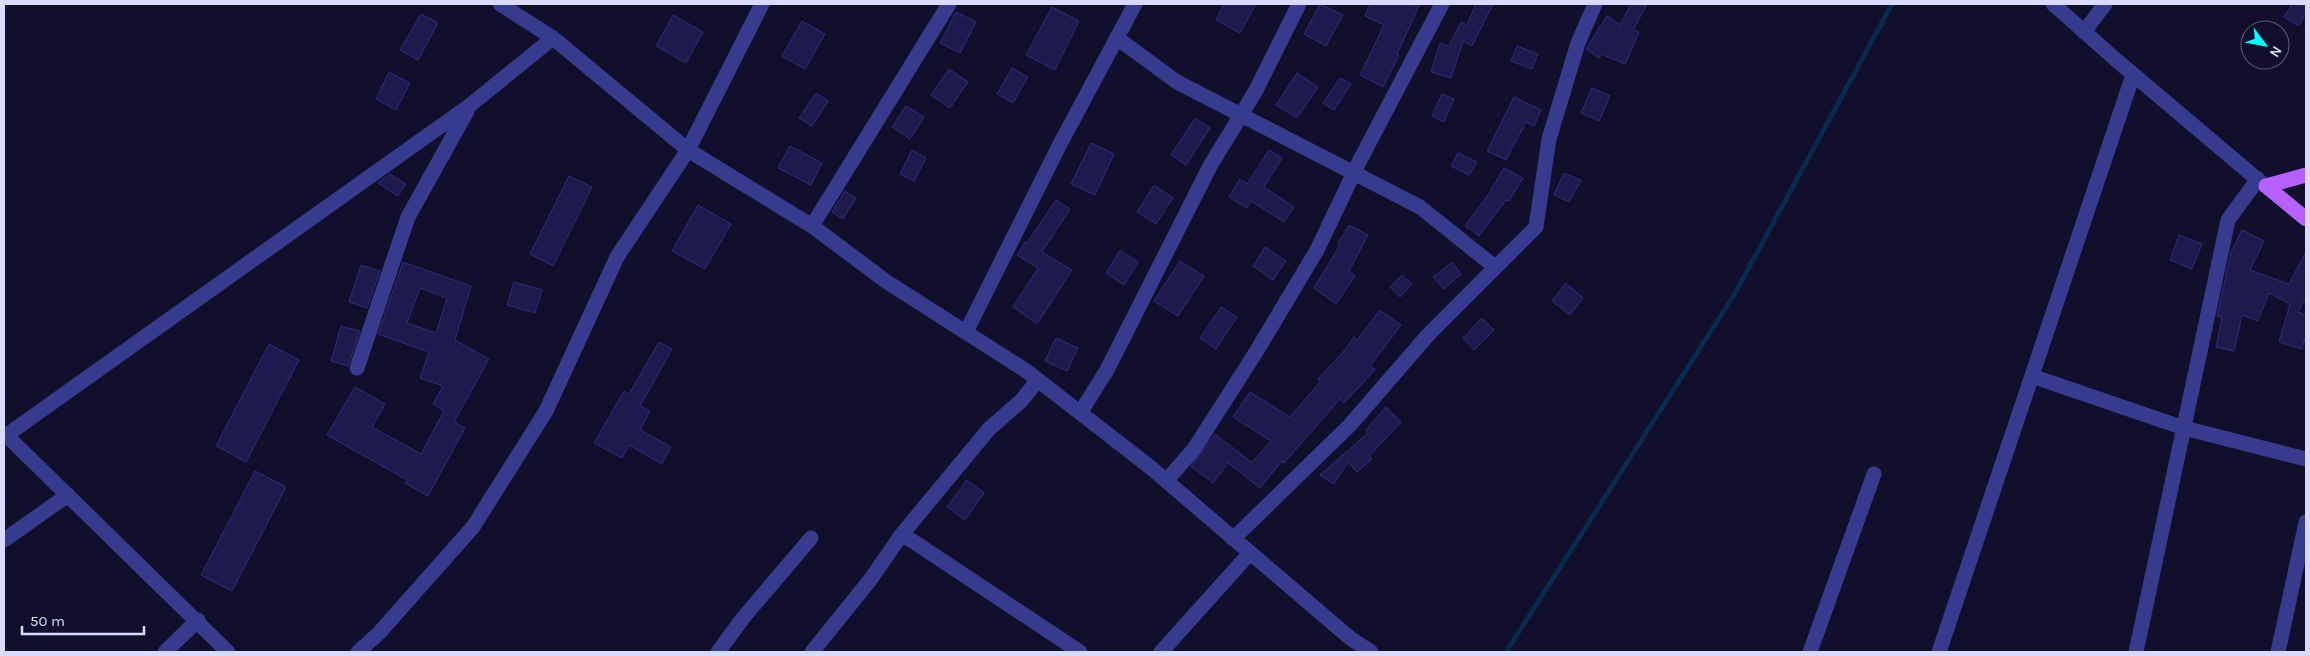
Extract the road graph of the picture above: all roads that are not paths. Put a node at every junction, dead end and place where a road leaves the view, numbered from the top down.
1 (500, 4) edge
2 (762, 4) edge
3 (949, 4) edge
4 (1135, 4) edge
5 (1299, 4) edge
6 (1442, 4) edge
7 (1595, 4) edge
8 (2053, 4) edge
9 (2105, 4) edge
10 (2084, 32) junction
11 (553, 38) junction
12 (1117, 38) junction
13 (2133, 74) junction
14 (469, 106) junction
15 (1241, 115) junction
16 (688, 150) junction
17 (1354, 173) junction
18 (2306, 175) edge
19 (2262, 182) junction
20 (2306, 220) edge
21 (812, 226) junction
22 (1495, 267) junction
23 (966, 332) junction
24 (357, 368) dead end
25 (2032, 376) junction
26 (1038, 380) junction
27 (1080, 413) junction
28 (2184, 428) junction
29 (5, 436) edge
30 (2306, 459) edge
31 (1874, 474) dead end
32 (1166, 481) junction
33 (68, 495) junction
34 (2306, 522) edge
35 (902, 534) junction
36 (811, 538) dead end
37 (1233, 538) junction
38 (4, 540) edge
39 (1250, 553) junction
40 (198, 620) junction
41 (165, 652) edge
42 (228, 652) edge
43 (358, 652) edge
44 (718, 652) edge
45 (812, 652) edge
46 (1080, 652) edge
47 (1161, 652) edge
48 (1371, 652) edge
49 (1810, 652) edge
50 (1939, 652) edge
51 (2136, 652) edge
52 (2278, 652) edge

1 - 11 street
2 - 16 street
3 - 21 street
4 - 12 street
5 - 15 street
6 - 17 street
7 - 22 street
8 - 10 street
9 - 10 street
10 - 13 street
11 - 14 street
11 - 16 street
12 - 15 street
12 - 23 street
13 - 19 street
13 - 25 street
14 - 24 street
14 - 29 street
15 - 17 street
15 - 27 street
16 - 21 street
16 - 43 street
17 - 22 street
17 - 32 street
18 - 19 main road
19 - 20 main road
19 - 28 street
21 - 23 street
22 - 37 street
23 - 26 street
25 - 28 street
25 - 50 street
26 - 27 street
26 - 35 street
27 - 32 street
28 - 30 street
28 - 51 street
29 - 33 street
31 - 49 street
32 - 37 street
33 - 38 street
33 - 40 street
34 - 52 street
35 - 45 street
35 - 46 street
36 - 44 street
37 - 39 street
39 - 47 street
39 - 48 street
40 - 41 street
40 - 42 street

